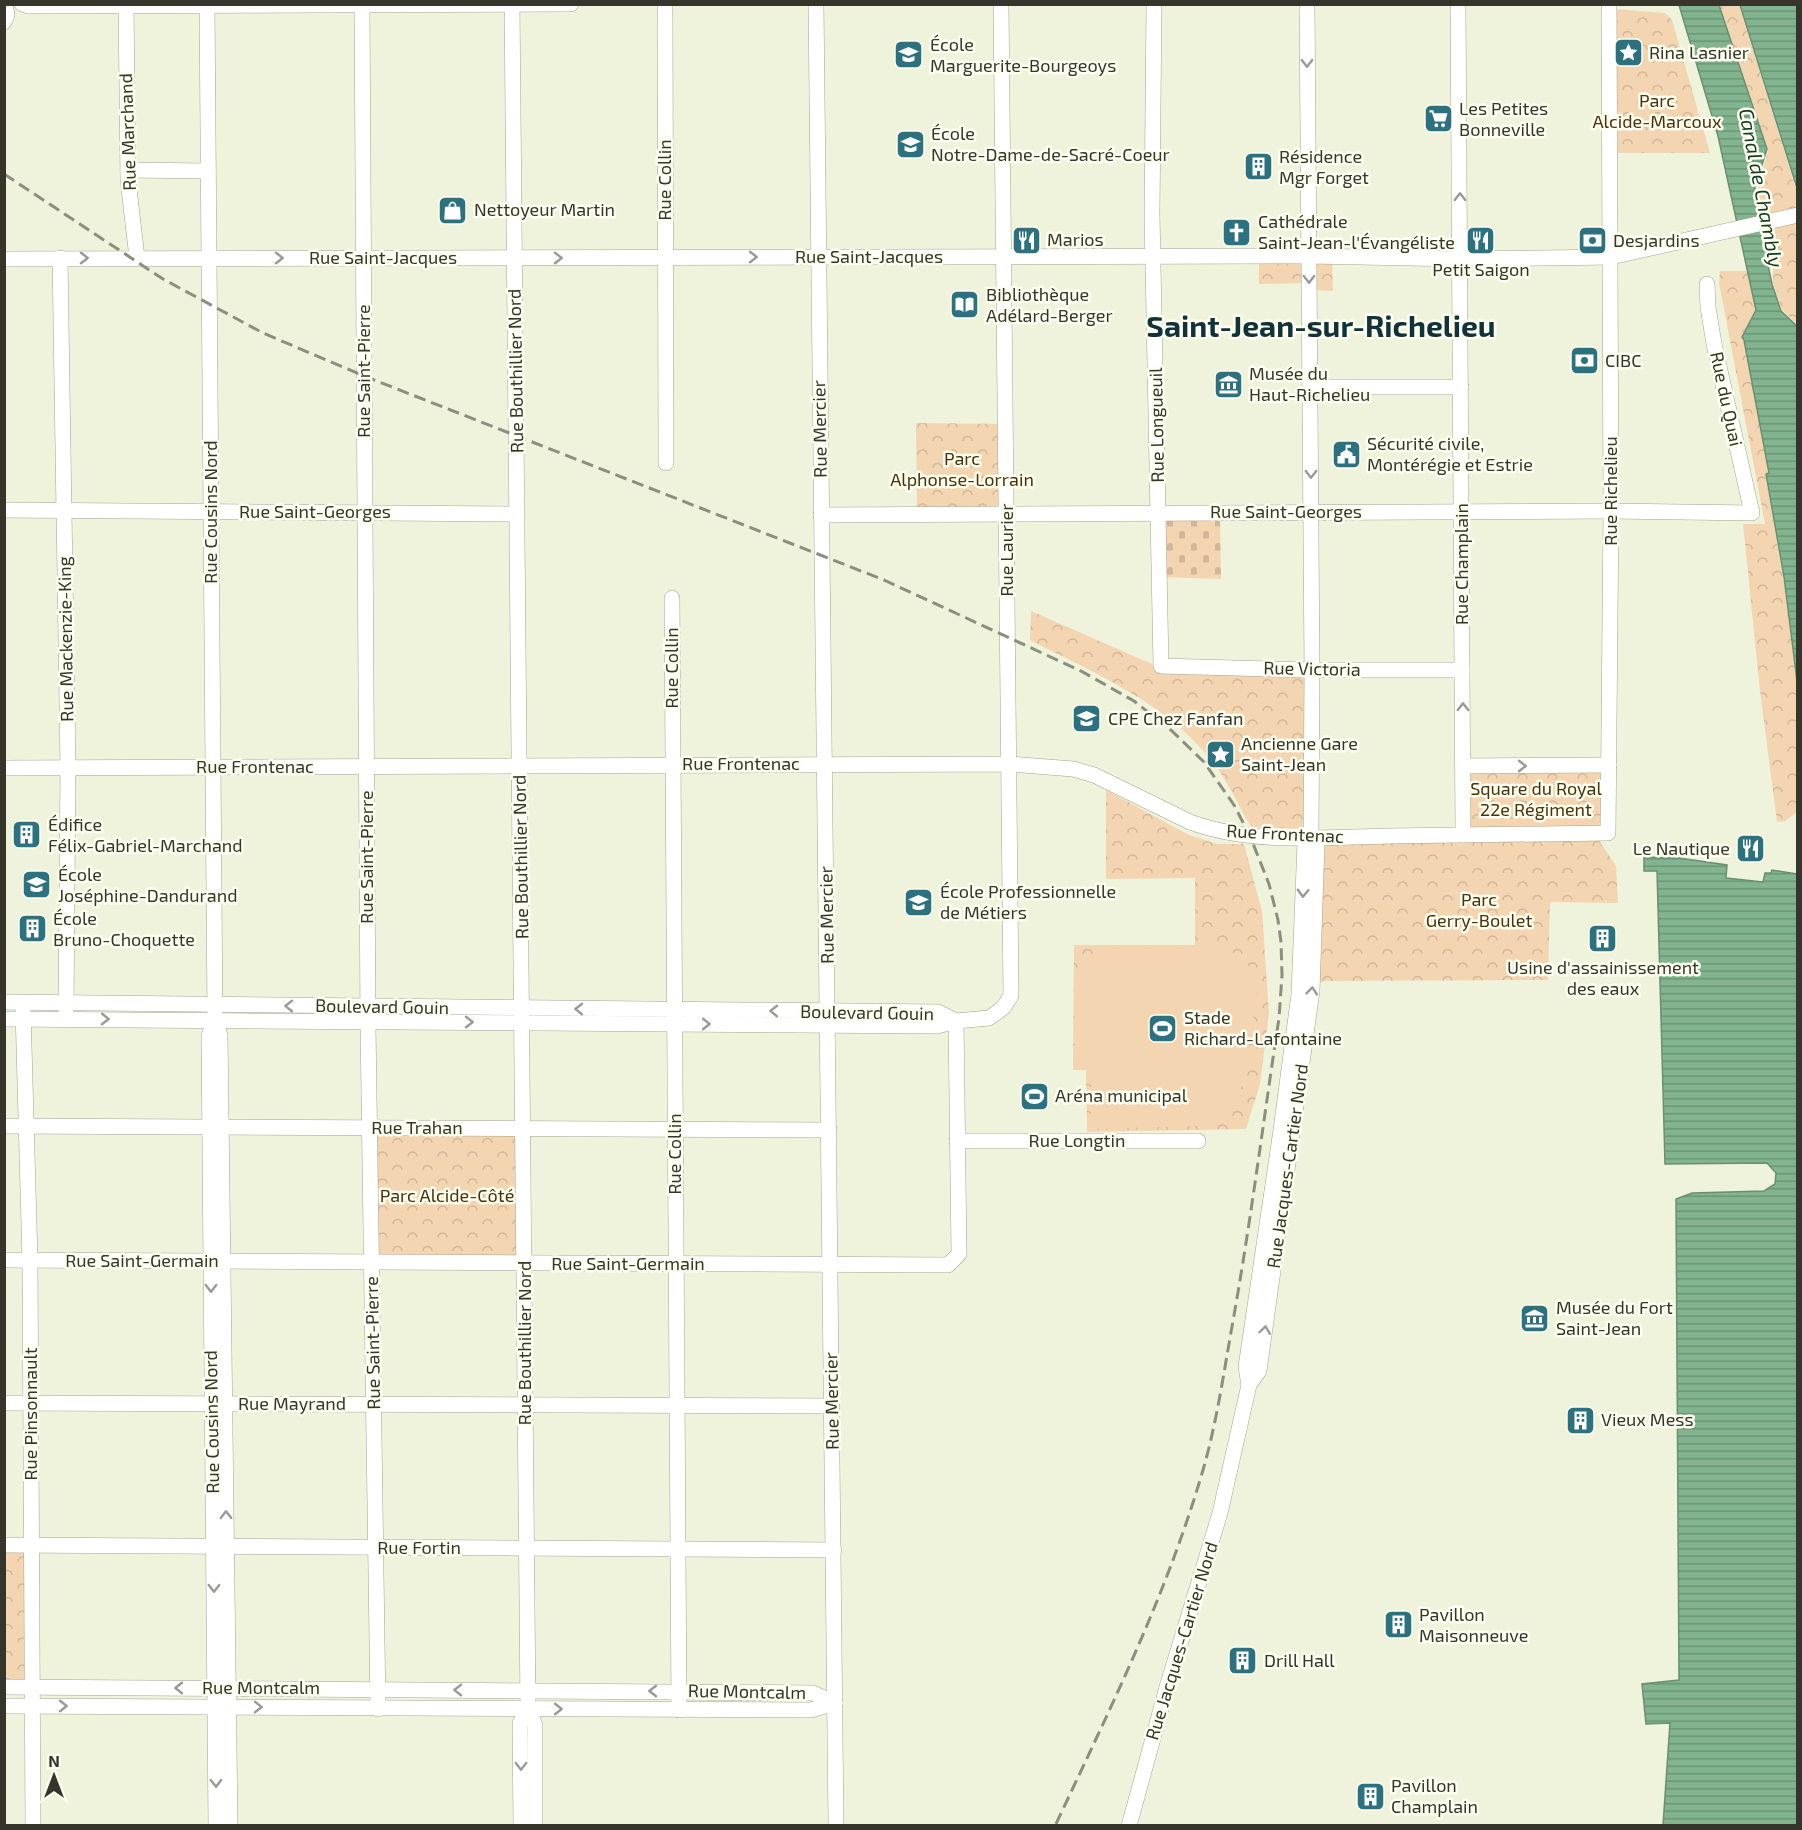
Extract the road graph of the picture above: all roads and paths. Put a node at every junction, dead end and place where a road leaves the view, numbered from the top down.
1 (5, 4) edge
2 (22, 4) edge
3 (571, 4) edge
4 (665, 4) edge
5 (816, 4) edge
6 (1001, 4) edge
7 (1154, 4) edge
8 (1307, 4) edge
9 (1458, 4) edge
10 (1609, 4) edge
11 (126, 5) edge
12 (207, 5) edge
13 (362, 5) edge
14 (512, 5) edge
15 (4, 22) edge
16 (128, 170) junction
17 (208, 171) junction
18 (1797, 215) edge
19 (1309, 256) junction
20 (818, 257) junction
21 (1004, 257) junction
22 (1611, 257) junction
23 (60, 258) junction
24 (137, 258) junction
25 (209, 258) junction
26 (364, 258) junction
27 (515, 258) junction
28 (665, 258) junction
29 (1153, 258) junction
30 (4, 259) edge
31 (1460, 259) junction
32 (1707, 284) dead end
33 (1310, 387) junction
34 (1461, 387) junction
35 (666, 462) dead end
36 (4, 510) edge
37 (64, 510) junction
38 (211, 511) junction
39 (1462, 511) junction
40 (1611, 511) junction
41 (1311, 512) junction
42 (365, 513) junction
43 (1158, 513) junction
44 (1752, 513) joint
45 (517, 514) junction
46 (1008, 514) junction
47 (821, 515) junction
48 (672, 598) dead end
49 (1161, 666) joint
50 (1312, 670) junction
51 (1462, 670) junction
52 (825, 764) junction
53 (1009, 764) junction
54 (520, 765) junction
55 (673, 765) junction
56 (1609, 765) junction
57 (367, 766) junction
58 (1463, 766) junction
59 (68, 767) junction
60 (213, 767) junction
61 (4, 768) edge
62 (1463, 835) junction
63 (1311, 838) junction
64 (4, 1002) edge
65 (23, 1003) junction
66 (67, 1003) junction
67 (215, 1013) junction
68 (368, 1014) junction
69 (522, 1015) junction
70 (674, 1017) junction
71 (828, 1018) junction
72 (4, 1019) edge
73 (23, 1019) junction
74 (66, 1019) junction
75 (957, 1021) junction
76 (4, 1126) edge
77 (26, 1126) junction
78 (216, 1127) junction
79 (370, 1128) junction
80 (523, 1128) junction
81 (675, 1129) junction
82 (829, 1130) junction
83 (957, 1141) junction
84 (1198, 1141) dead end
85 (4, 1260) edge
86 (30, 1261) junction
87 (217, 1262) junction
88 (372, 1263) junction
89 (524, 1264) junction
90 (676, 1265) junction
91 (831, 1266) junction
92 (4, 1403) edge
93 (30, 1403) junction
94 (218, 1404) junction
95 (374, 1404) junction
96 (525, 1405) junction
97 (677, 1405) junction
98 (832, 1406) junction
99 (4, 1545) edge
100 (31, 1545) junction
101 (220, 1546) junction
102 (375, 1547) junction
103 (526, 1548) junction
104 (678, 1549) junction
105 (834, 1550) junction
106 (4, 1687) edge
107 (32, 1687) junction
108 (221, 1688) junction
109 (377, 1689) junction
110 (528, 1691) junction
111 (679, 1691) junction
112 (835, 1703) junction
113 (4, 1706) edge
114 (32, 1706) junction
115 (222, 1707) junction
116 (378, 1709) junction
117 (528, 1709) junction
118 (679, 1710) junction
119 (33, 1826) edge
120 (216, 1826) edge
121 (230, 1826) edge
122 (521, 1826) edge
123 (535, 1826) edge
124 (836, 1826) edge
125 (1129, 1826) edge

1 - 15 street
2 - 11 street
3 - 14 street
4 - 28 street, Rue Collin
5 - 20 street, Rue Mercier
6 - 21 street, Rue Laurier
7 - 29 street, Rue Longueuil
8 -> 19 street, Rue Jacques-Cartier Nord
31 -> 9 street, Rue Champlain
10 - 22 street, Rue Richelieu
11 - 12 street
11 - 16 street, Rue Marchand
12 - 13 street
12 - 17 street, Rue Cousins Nord
13 - 14 street
13 - 26 street, Rue Saint-Pierre
14 - 27 street, Rue Bouthillier Nord
16 - 17 street
16 - 24 street, Rue Marchand
17 - 25 street, Rue Cousins Nord
18 - 22 street, Rue Saint-Jacques
19 - 29 street, Rue Saint-Jacques
19 - 31 street, Rue Saint-Jacques
19 -> 33 street, Rue Jacques-Cartier Nord
20 - 21 street, Rue Saint-Jacques
28 -> 20 street, Rue Saint-Jacques
20 - 47 street, Rue Mercier
21 - 29 street, Rue Saint-Jacques
21 - 46 street, Rue Laurier
22 - 31 street, Rue Saint-Jacques
22 - 40 street, Rue Richelieu
23 -> 24 street, Rue Saint-Jacques
23 - 30 street, Rue Saint-Jacques
23 - 37 street, Rue Mackenzie-King
24 - 25 street, Rue Saint-Jacques
25 -> 26 street, Rue Saint-Jacques
25 - 38 street, Rue Cousins Nord
26 - 27 street, Rue Saint-Jacques
26 - 42 street, Rue Saint-Pierre
27 -> 28 street, Rue Saint-Jacques
27 - 45 street, Rue Bouthillier Nord
28 - 35 street, Rue Collin
29 - 43 street, Rue Longueuil
31 - 34 street, Rue Champlain
32 - 44 street, Rue du Quai
33 - 34 street
33 -> 41 street, Rue Jacques-Cartier Nord
34 - 39 street, Rue Champlain
36 - 37 street, Rue Saint-Georges
37 - 38 street, Rue Saint-Georges
37 - 59 street, Rue Mackenzie-King
38 - 42 street, Rue Saint-Georges
38 - 60 street, Rue Cousins Nord
39 - 40 street, Rue Saint-Georges
39 - 41 street, Rue Saint-Georges
39 - 51 street, Rue Champlain
40 - 44 street, Rue Saint-Georges
40 - 56 street, Rue Richelieu
41 - 43 street, Rue Saint-Georges
41 - 50 street, Rue Jacques-Cartier Nord
42 - 45 street, Rue Saint-Georges
42 - 57 street, Rue Saint-Pierre
43 - 46 street, Rue Saint-Georges
43 - 49 street, Rue Longueuil
45 - 54 street, Rue Bouthillier Nord
46 - 47 street, Rue Saint-Georges
46 - 53 street, Rue Laurier
47 - 52 street, Rue Mercier
48 - 55 street, Rue Collin
49 - 50 street, Rue Victoria
50 - 51 street, Rue Victoria
50 - 63 street, Rue Jacques-Cartier Nord
58 -> 51 street, Rue Champlain
52 - 53 street, Rue Frontenac
52 - 55 street, Rue Frontenac
52 - 71 street, Rue Mercier
53 - 63 street, Rue Frontenac
53 - 75 street, Rue Laurier
54 - 55 street, Rue Frontenac
54 - 57 street, Rue Frontenac
54 - 69 street, Rue Bouthillier Nord
55 - 70 street, Rue Collin
58 -> 56 street
56 - 62 street, Rue Richelieu
57 - 60 street, Rue Frontenac
57 - 68 street, Rue Saint-Pierre
58 - 62 street, Rue Champlain
59 - 60 street, Rue Frontenac
59 - 61 street, Rue Frontenac
59 - 66 street, Rue Mackenzie-King
60 - 67 street, Rue Cousins Nord
62 - 63 street, Rue Frontenac
63 - 125 street, Rue Jacques-Cartier Nord
64 - 65 street, Boulevard Gouin
65 - 66 street, Boulevard Gouin
65 - 73 street, Rue Pinsonnault
66 - 67 street, Boulevard Gouin
66 - 74 street, Rue Mackenzie-King
67 - 68 street, Boulevard Gouin
74 -> 67 street, Boulevard Gouin
67 - 78 street, Rue Cousins Nord
68 - 69 street, Boulevard Gouin
68 - 79 street, Rue Saint-Pierre
69 - 70 street, Boulevard Gouin
69 - 80 street, Rue Bouthillier Nord
70 - 71 street, Boulevard Gouin
70 - 81 street, Rue Collin
71 - 75 street, Boulevard Gouin
71 - 82 street, Rue Mercier
72 - 73 street, Boulevard Gouin
73 - 74 street, Boulevard Gouin
73 - 77 street, Rue Pinsonnault
75 - 83 street
76 - 77 street, Rue Trahan
77 - 78 street, Rue Trahan
77 - 86 street, Rue Pinsonnault
78 - 79 street, Rue Trahan
78 - 87 street, Rue Cousins Nord
79 - 80 street, Rue Trahan
79 - 88 street, Rue Saint-Pierre
80 - 81 street, Rue Trahan
80 - 89 street, Rue Bouthillier Nord
81 - 82 street, Rue Trahan
81 - 90 street, Rue Collin
82 - 91 street, Rue Mercier
83 - 84 street, Rue Longtin
83 - 91 street, Rue Saint-Germain
85 - 86 street, Rue Saint-Germain
86 - 87 street, Rue Saint-Germain
86 - 93 street, Rue Pinsonnault
87 - 88 street, Rue Saint-Germain
87 - 94 street, Rue Cousins Nord
88 - 89 street, Rue Saint-Germain
88 - 95 street, Rue Saint-Pierre
89 - 90 street, Rue Saint-Germain
89 - 96 street, Rue Bouthillier Nord
90 - 91 street, Rue Saint-Germain
90 - 97 street, Rue Collin
91 - 98 street, Rue Mercier
92 - 93 street, Rue Mayrand
93 - 94 street, Rue Mayrand
93 - 100 street, Rue Pinsonnault
94 - 95 street, Rue Mayrand
94 - 101 street, Rue Cousins Nord
95 - 96 street, Rue Mayrand
95 - 102 street, Rue Saint-Pierre
96 - 97 street, Rue Mayrand
96 - 103 street, Rue Bouthillier Nord
97 - 98 street, Rue Mayrand
97 - 104 street, Rue Collin
98 - 105 street, Rue Mercier
99 - 100 street, Rue Fortin
100 - 101 street, Rue Fortin
100 - 107 street, Rue Pinsonnault
101 - 102 street, Rue Fortin
101 - 108 street, Rue Cousins Nord
102 - 103 street, Rue Fortin
102 - 109 street, Rue Saint-Pierre
103 - 104 street, Rue Fortin
103 - 110 street, Rue Bouthillier Nord
104 - 105 street, Rue Fortin
104 - 111 street, Rue Collin
105 - 112 street, Rue Mercier
106 - 107 street, Rue Montcalm
108 -> 107 street, Rue Montcalm
107 - 114 street, Rue Pinsonnault
108 - 109 street, Rue Montcalm
108 - 115 street, Rue Cousins Nord
110 -> 109 street, Rue Montcalm
109 - 116 street, Rue Saint-Pierre
111 -> 110 street, Rue Montcalm
110 - 117 street, Rue Bouthillier Nord
111 - 112 street, Rue Montcalm
111 - 118 street, Rue Collin
112 - 118 street, Rue Montcalm
112 - 124 street, Rue Mercier
113 - 114 street, Rue Montcalm
114 -> 115 street, Rue Montcalm
114 - 119 street, Rue Pinsonnault
115 -> 116 street, Rue Montcalm
115 -> 120 street, Rue Cousins Nord
115 - 121 street, Rue Cousins Nord
116 - 117 street, Rue Montcalm
117 -> 118 street, Rue Montcalm
117 -> 122 street, Rue Bouthillier Nord
117 - 123 street, Rue Bouthillier Nord

